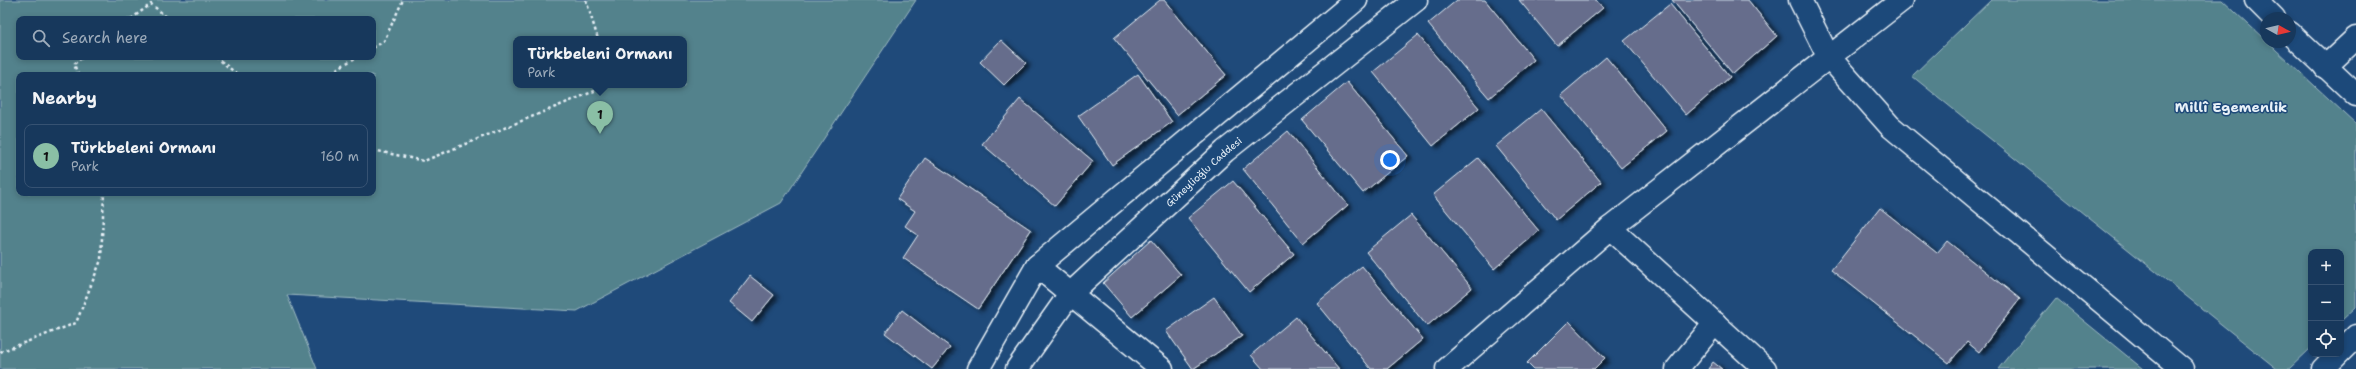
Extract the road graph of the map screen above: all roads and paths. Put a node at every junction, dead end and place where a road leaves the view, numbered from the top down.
1 (147, 0) edge
2 (403, 0) edge
3 (586, 0) edge
4 (1356, 0) edge
5 (1416, 0) edge
6 (1800, 0) edge
7 (1902, 0) edge
8 (2256, 0) edge
9 (151, 4) junction
10 (2268, 12) edge
11 (136, 16) edge
12 (165, 16) edge
13 (597, 36) edge
14 (2356, 38) edge
15 (2296, 39) edge
16 (376, 46) edge
17 (1828, 56) junction
18 (79, 60) edge
19 (220, 60) edge
20 (352, 60) edge
21 (2325, 66) junction
22 (77, 72) edge
23 (234, 72) edge
24 (331, 72) edge
25 (597, 88) edge
26 (2356, 95) edge
27 (376, 151) edge
28 (104, 196) edge
29 (1610, 228) junction
30 (1037, 266) junction
31 (1070, 294) junction
32 (1715, 323) junction
33 (2356, 336) edge
34 (2344, 348) edge
35 (0, 352) edge
36 (2335, 357) edge
37 (978, 369) edge
38 (1017, 369) edge
39 (1162, 369) edge
40 (1447, 369) edge
41 (1677, 369) edge
42 (1765, 369) edge
43 (2182, 369) edge
44 (2323, 369) edge

1 - 9 path
2 - 16 path
3 - 13 path
4 - 30 street
5 - 31 street, Güneylioğlu Caddesi
6 - 17 street
7 - 17 street
8 - 10 street
9 - 11 path
9 - 12 path
14 - 21 street
15 - 21 street
17 - 29 street
17 - 43 street
18 - 22 path
19 - 23 path
20 - 24 path
21 - 26 street
25 - 27 path
28 - 35 path
29 - 32 street
29 - 40 street
30 - 31 street
30 - 37 street
31 - 38 street, Güneylioğlu Caddesi
31 - 39 street
32 - 41 street
32 - 42 street
33 - 34 street
36 - 44 street

